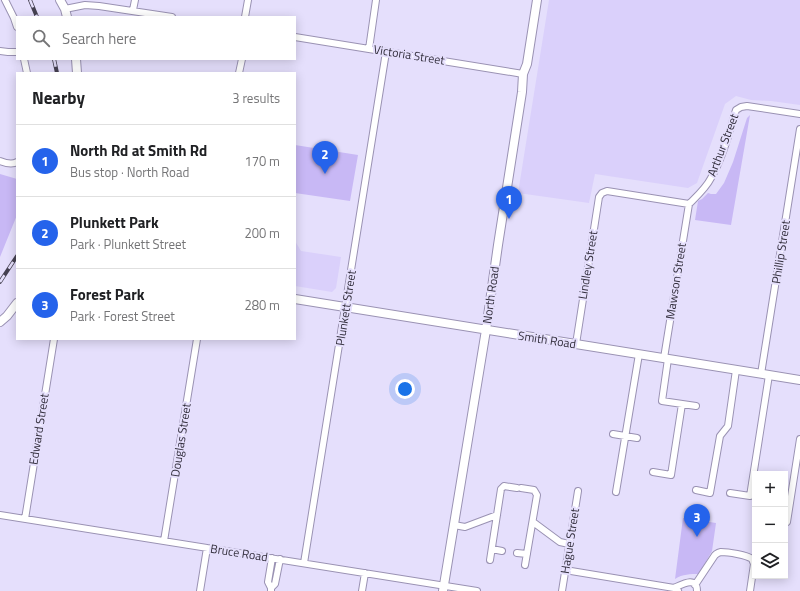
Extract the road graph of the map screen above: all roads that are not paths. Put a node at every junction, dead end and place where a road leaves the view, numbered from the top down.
1 (4, 0) edge
2 (60, 0) edge
3 (134, 0) edge
4 (248, 0) edge
5 (376, 0) edge
6 (537, 0) edge
7 (133, 10) junction
8 (66, 13) edge
9 (166, 16) edge
10 (245, 16) edge
11 (16, 23) edge
12 (296, 37) edge
13 (369, 49) junction
14 (0, 51) edge
15 (16, 52) edge
16 (386, 52) junction
17 (24, 60) edge
18 (76, 60) edge
19 (242, 60) edge
20 (27, 72) edge
21 (77, 72) edge
22 (240, 72) edge
23 (523, 74) junction
24 (800, 114) edge
25 (800, 129) edge
26 (0, 161) edge
27 (16, 163) edge
28 (689, 204) junction
29 (296, 299) edge
30 (16, 304) edge
31 (346, 307) junction
32 (0, 322) edge
33 (486, 330) junction
34 (54, 340) edge
35 (197, 340) edge
36 (576, 344) junction
37 (639, 354) junction
38 (666, 358) junction
39 (736, 370) junction
40 (765, 374) junction
41 (800, 380) edge
42 (682, 404) junction
43 (696, 406) dead end
44 (613, 434) dead end
45 (625, 436) junction
46 (637, 438) dead end
47 (800, 439) edge
48 (653, 472) dead end
49 (696, 490) dead end
50 (578, 491) dead end
51 (616, 492) dead end
52 (730, 493) dead end
53 (0, 515) edge
54 (497, 515) junction
55 (788, 516) edge
56 (25, 519) junction
57 (533, 522) junction
58 (454, 525) junction
59 (164, 541) junction
60 (569, 544) junction
61 (207, 548) junction
62 (492, 549) junction
63 (502, 551) dead end
64 (517, 553) dead end
65 (527, 554) junction
66 (272, 558) junction
67 (280, 559) junction
68 (490, 560) dead end
69 (304, 563) junction
70 (525, 565) dead end
71 (565, 570) junction
72 (365, 573) junction
73 (443, 588) edge
74 (696, 588) edge
75 (676, 589) edge
76 (271, 590) edge
77 (200, 591) edge
78 (362, 591) edge
79 (477, 591) edge
80 (562, 591) edge
81 (750, 591) edge

1 - 11 street
2 - 8 street
3 - 7 street
4 - 10 street
5 - 13 street
6 - 23 street, North Road
7 - 8 street
7 - 9 street
12 - 13 street, Victoria Street
13 - 16 street, Victoria Street
14 - 15 street
16 - 23 street, Victoria Street
16 - 31 street, Plunkett Street
17 - 20 street
18 - 21 street
19 - 22 street
23 - 33 street, North Road
24 - 28 street, Arthur Street
25 - 40 street, Phillip Street
26 - 27 street
28 - 36 street, Lindley Street
28 - 38 street, Mawson Street
29 - 31 street, Smith Road
30 - 32 street
31 - 33 street, Smith Road
31 - 69 street, Plunkett Street
33 - 36 street, Smith Road
33 - 58 street, North Road
34 - 56 street, Edward Street
35 - 59 street, Douglas Street
36 - 37 street, Smith Road
37 - 38 street, Smith Road
37 - 45 street
38 - 39 street, Smith Road
38 - 42 street, Mawson Street
39 - 40 street, Smith Road
39 - 49 street
40 - 41 street, Smith Road
40 - 52 street, Phillip Street
42 - 43 street
42 - 48 street
44 - 45 street
45 - 46 street
45 - 51 street
47 - 55 street
50 - 60 street, Hague Street
53 - 56 street, Bruce Road
54 - 57 street
54 - 58 street
54 - 62 street
56 - 59 street, Bruce Road
57 - 60 street
57 - 65 street
58 - 73 street, North Road
59 - 61 street, Bruce Road
60 - 71 street, Hague Street
61 - 66 street, Bruce Road
61 - 77 street
62 - 63 street
62 - 68 street
64 - 65 street
65 - 70 street
66 - 67 street, Bruce Road
66 - 76 street
67 - 69 street, Bruce Road
67 - 76 street
69 - 72 street, Bruce Road
71 - 75 street
71 - 80 street, Hague Street
72 - 73 street, Bruce Road
72 - 78 street
73 - 79 street, Bruce Road
74 - 75 street
74 - 81 street

